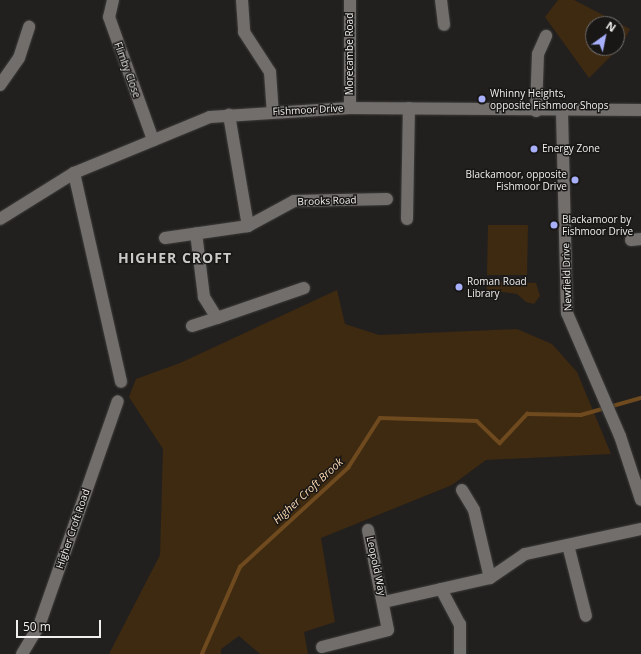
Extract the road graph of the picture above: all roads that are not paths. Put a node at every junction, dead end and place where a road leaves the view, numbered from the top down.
1 (114, 0) edge
2 (242, 0) edge
3 (350, 0) edge
4 (441, 0) edge
5 (444, 25) dead end
6 (29, 27) dead end
7 (546, 36) dead end
8 (0, 85) edge
9 (350, 108) junction
10 (409, 108) junction
11 (641, 110) edge
12 (273, 111) junction
13 (536, 111) junction
14 (562, 112) junction
15 (229, 115) junction
16 (153, 140) junction
17 (74, 173) junction
18 (387, 199) dead end
19 (0, 219) edge
20 (407, 219) dead end
21 (248, 226) junction
22 (196, 233) junction
23 (165, 238) dead end
24 (304, 288) dead end
25 (218, 318) junction
26 (192, 326) dead end
27 (121, 382) dead end
28 (118, 401) dead end
29 (462, 490) dead end
30 (641, 500) edge
31 (641, 529) edge
32 (368, 530) dead end
33 (568, 545) junction
34 (490, 578) junction
35 (442, 589) junction
36 (384, 602) junction
37 (586, 616) dead end
38 (322, 647) dead end
39 (22, 654) edge
40 (460, 654) edge

1 - 16 street, Flimby Close
2 - 12 street
3 - 9 street, Morecambe Road
4 - 5 street
6 - 8 street
7 - 13 street
9 - 10 street, Fishmoor Drive
9 - 12 street, Fishmoor Drive
10 - 13 street, Fishmoor Drive
10 - 20 street
11 - 14 street, Fishmoor Drive
12 - 15 street, Fishmoor Drive
13 - 14 street, Fishmoor Drive
14 - 30 street, Newfield Drive
15 - 16 street, Fishmoor Drive
15 - 21 street
16 - 17 street, Fishmoor Drive
17 - 19 street, Fishmoor Drive
17 - 27 street
18 - 21 street, Brooks Road
21 - 22 street, Brooks Road
22 - 23 street, Brooks Road
22 - 25 street
24 - 25 street
25 - 26 street
28 - 39 street, Higher Croft Road
29 - 34 street
31 - 33 street, Leopold Way
32 - 36 street, Leopold Way
33 - 34 street, Leopold Way
33 - 37 street
34 - 35 street, Leopold Way
35 - 36 street, Leopold Way
35 - 40 street
36 - 38 street, Leopold Way

